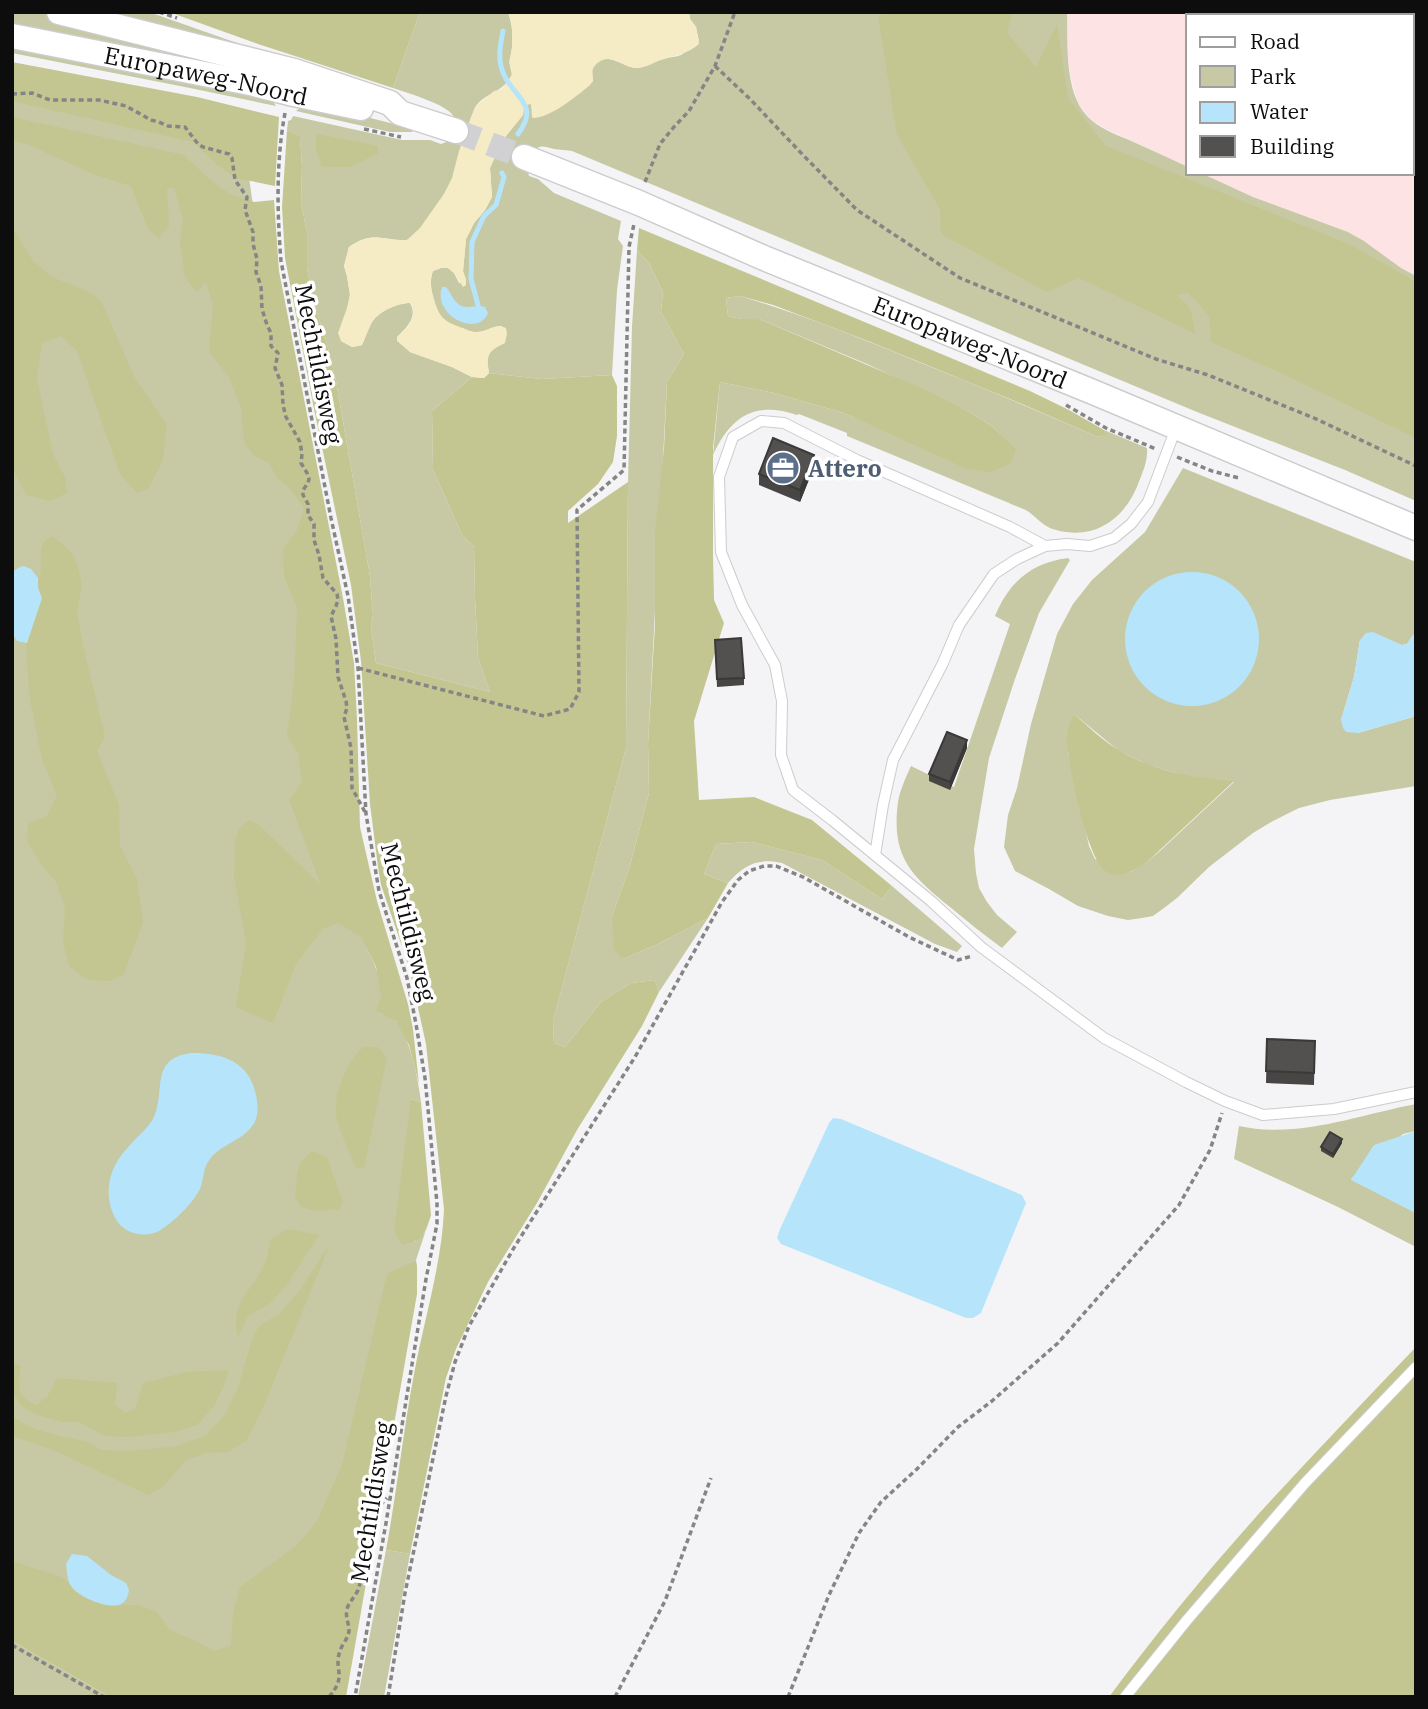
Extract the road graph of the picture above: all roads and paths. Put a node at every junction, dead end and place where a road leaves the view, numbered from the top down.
1 (59, 12) edge
2 (735, 12) edge
3 (12, 36) edge
4 (715, 66) junction
5 (12, 94) edge
6 (285, 113) dead end
7 (400, 113) junction
8 (456, 131) tunnel mouth
9 (524, 157) tunnel mouth
10 (639, 203) junction
11 (1176, 428) junction
12 (1416, 466) edge
13 (1416, 528) edge
14 (1045, 546) junction
15 (358, 668) junction
16 (366, 814) junction
17 (875, 855) junction
18 (981, 947) junction
19 (1416, 1092) edge
20 (1225, 1101) junction
21 (1416, 1367) edge
22 (710, 1478) dead end
23 (389, 1497) junction
24 (12, 1645) edge
25 (104, 1697) edge
26 (329, 1697) edge
27 (355, 1697) edge
28 (388, 1697) edge
29 (615, 1697) edge
30 (789, 1697) edge
31 (1125, 1697) edge

1 - 7 street, Europaweg-Noord
2 - 4 path
3 - 7 street, Europaweg-Noord
4 - 10 path
4 - 12 path
5 - 16 path
6 - 15 path, Mechtildisweg
7 - 8 street, Europaweg-Noord
9 - 10 street, Europaweg-Noord
10 - 11 street, Europaweg-Noord
10 - 15 path
11 - 13 street, Europaweg-Noord
11 - 14 lane
14 - 17 lane
14 - 17 lane
15 - 16 path, Mechtildisweg
16 - 23 path, Mechtildisweg
17 - 18 lane
18 - 20 lane
18 - 28 path
19 - 20 lane
20 - 30 path
21 - 31 lane
22 - 29 path
23 - 26 path
23 - 27 path, Mechtildisweg
24 - 25 path

